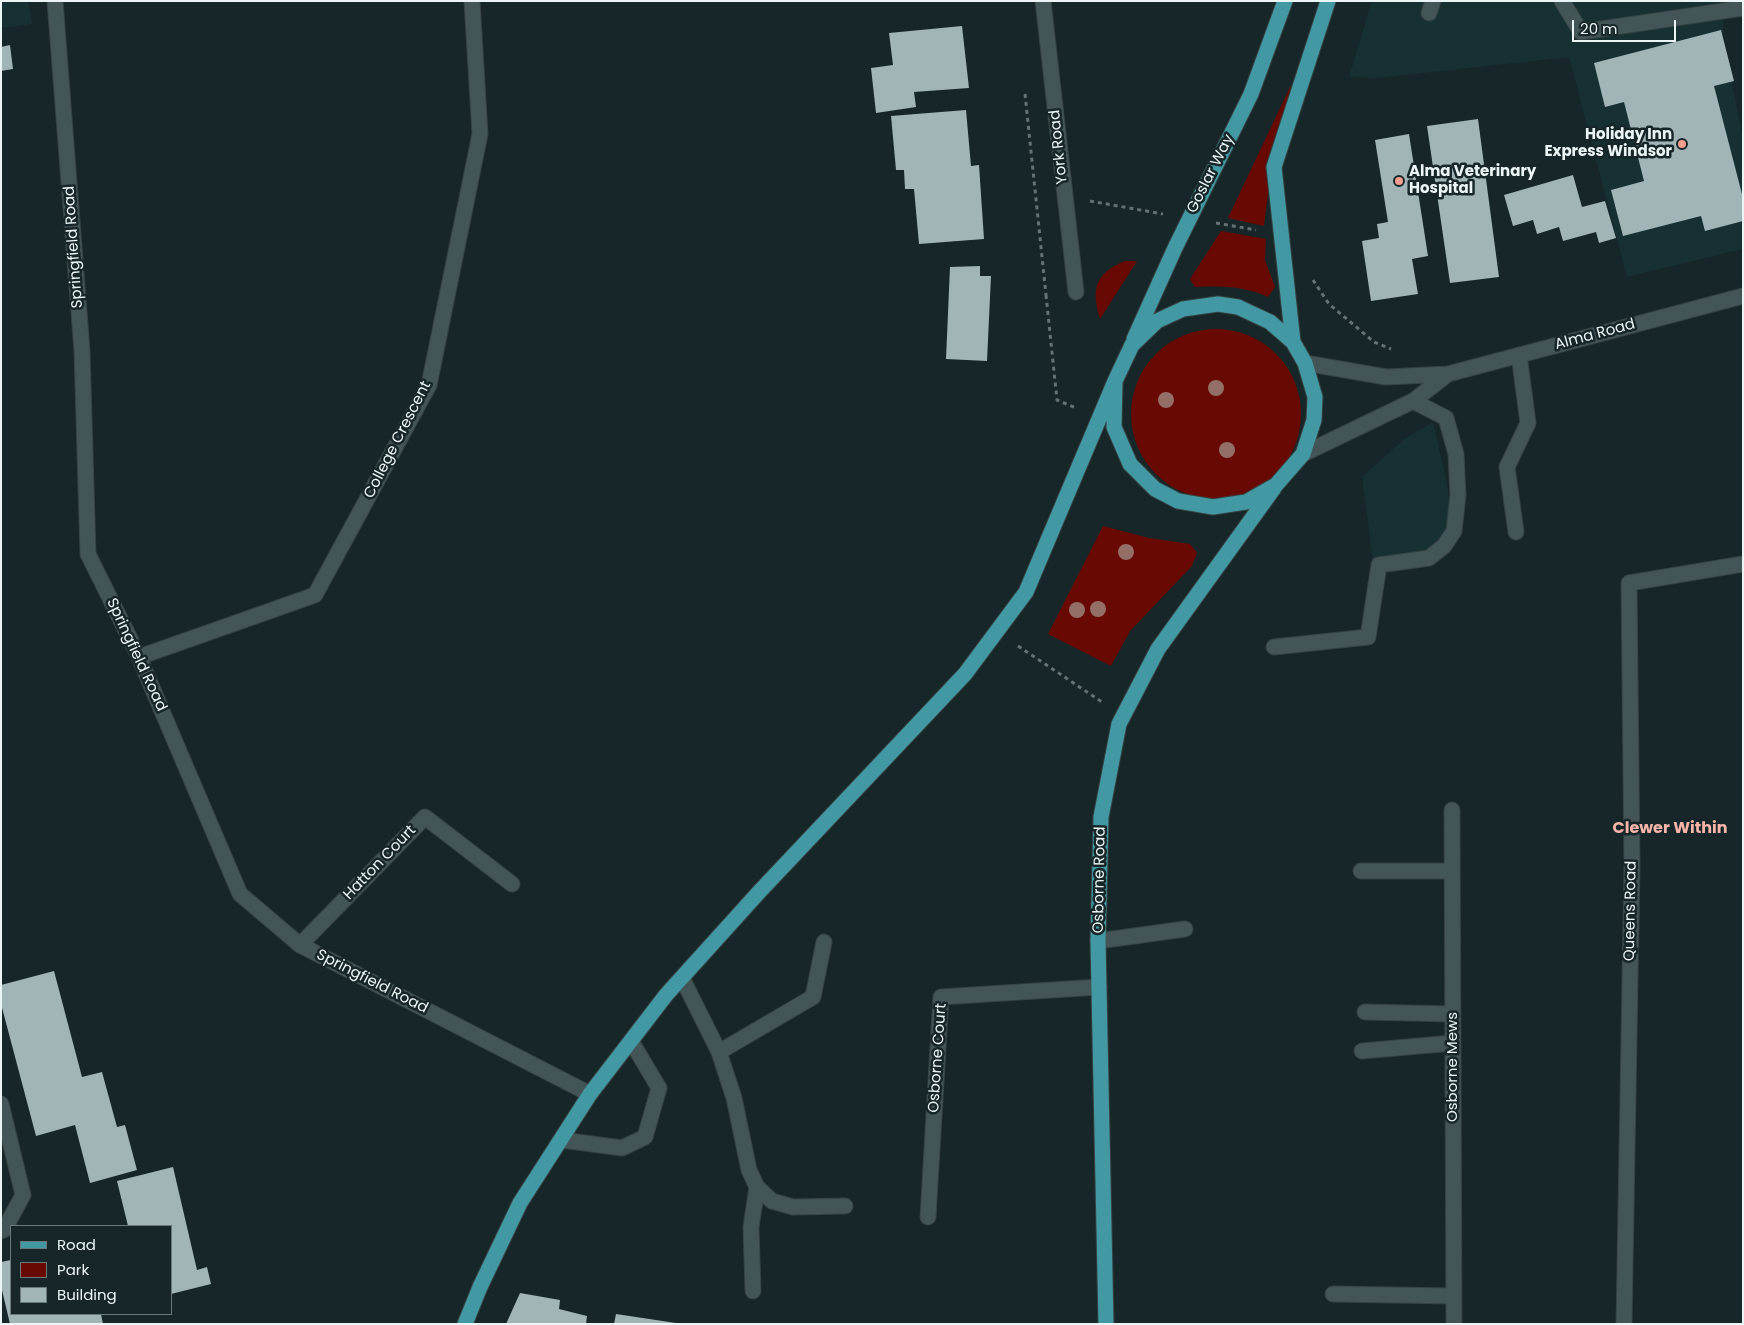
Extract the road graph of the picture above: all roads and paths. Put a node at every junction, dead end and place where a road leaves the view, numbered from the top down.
1 (55, 1) edge
2 (472, 1) edge
3 (1043, 1) edge
4 (1285, 1) edge
5 (1328, 1) edge
6 (1562, 1) edge
7 (1743, 8) edge
8 (1025, 90) dead end
9 (1076, 292) joint
10 (1046, 295) junction
11 (1743, 296) edge
12 (1293, 342) junction
13 (1132, 345) junction
14 (1519, 355) junction
15 (1305, 363) junction
16 (1448, 374) junction
17 (1115, 381) junction
18 (1413, 401) junction
19 (1099, 418) junction
20 (1303, 454) junction
21 (1276, 485) junction
22 (1516, 532) dead end
23 (1743, 564) edge
24 (997, 632) junction
25 (1274, 647) dead end
26 (139, 657) junction
27 (1123, 716) junction
28 (1452, 810) dead end
29 (1362, 871) dead end
30 (1452, 871) junction
31 (512, 884) dead end
32 (1185, 929) dead end
33 (1098, 941) junction
34 (824, 942) dead end
35 (300, 945) junction
36 (682, 978) junction
37 (1099, 987) junction
38 (1365, 1012) dead end
39 (1453, 1014) junction
40 (631, 1041) junction
41 (1453, 1043) junction
42 (1362, 1051) dead end
43 (719, 1052) junction
44 (590, 1094) junction
45 (1, 1104) edge
46 (562, 1140) junction
47 (757, 1187) junction
48 (845, 1206) dead end
49 (928, 1217) dead end
50 (1, 1231) edge
51 (753, 1291) dead end
52 (1333, 1294) dead end
53 (1454, 1296) junction
54 (464, 1324) edge
55 (1106, 1324) edge
56 (1454, 1324) edge
57 (1624, 1324) edge

1 - 26 street, Springfield Road
2 - 26 street, College Crescent
3 - 9 street, York Road
4 - 13 main road, Goslar Way
5 - 12 main road
6 - 7 street
8 - 10 path
9 - 10 path
10 - 19 path
11 - 14 street, Alma Road
12 - 13 main road
12 - 15 main road
13 - 17 main road, Goslar Way
14 - 16 street, Alma Road
14 - 22 street
15 - 16 street, Alma Road
15 - 20 main road
16 - 18 street, Alma Road
17 - 19 main road, Goslar Way
17 - 21 main road
18 - 20 street, Alma Road
18 - 25 street
19 - 24 main road, Goslar Way
20 - 21 main road
21 - 27 main road, Osborne Road
23 - 57 street, Queens Road
24 - 27 path
24 - 36 main road, Goslar Way
26 - 35 street, Springfield Road
27 - 33 main road, Osborne Road
28 - 30 street, Osborne Mews
29 - 30 street
30 - 39 street, Osborne Mews
31 - 35 street, Hatton Court
32 - 33 street
33 - 37 main road, Osborne Road
34 - 43 street
35 - 44 street, Springfield Road
36 - 40 main road, Goslar Way
36 - 43 street
37 - 49 street, Osborne Court
37 - 55 main road, Osborne Road
38 - 39 street
39 - 41 street, Osborne Mews
40 - 44 main road, Goslar Way
40 - 46 street
41 - 42 street
41 - 53 street, Osborne Mews
43 - 47 street
44 - 46 main road, Goslar Way
45 - 50 street
46 - 54 main road, Goslar Way
47 - 48 street
47 - 51 street
52 - 53 street
53 - 56 street, Osborne Mews

